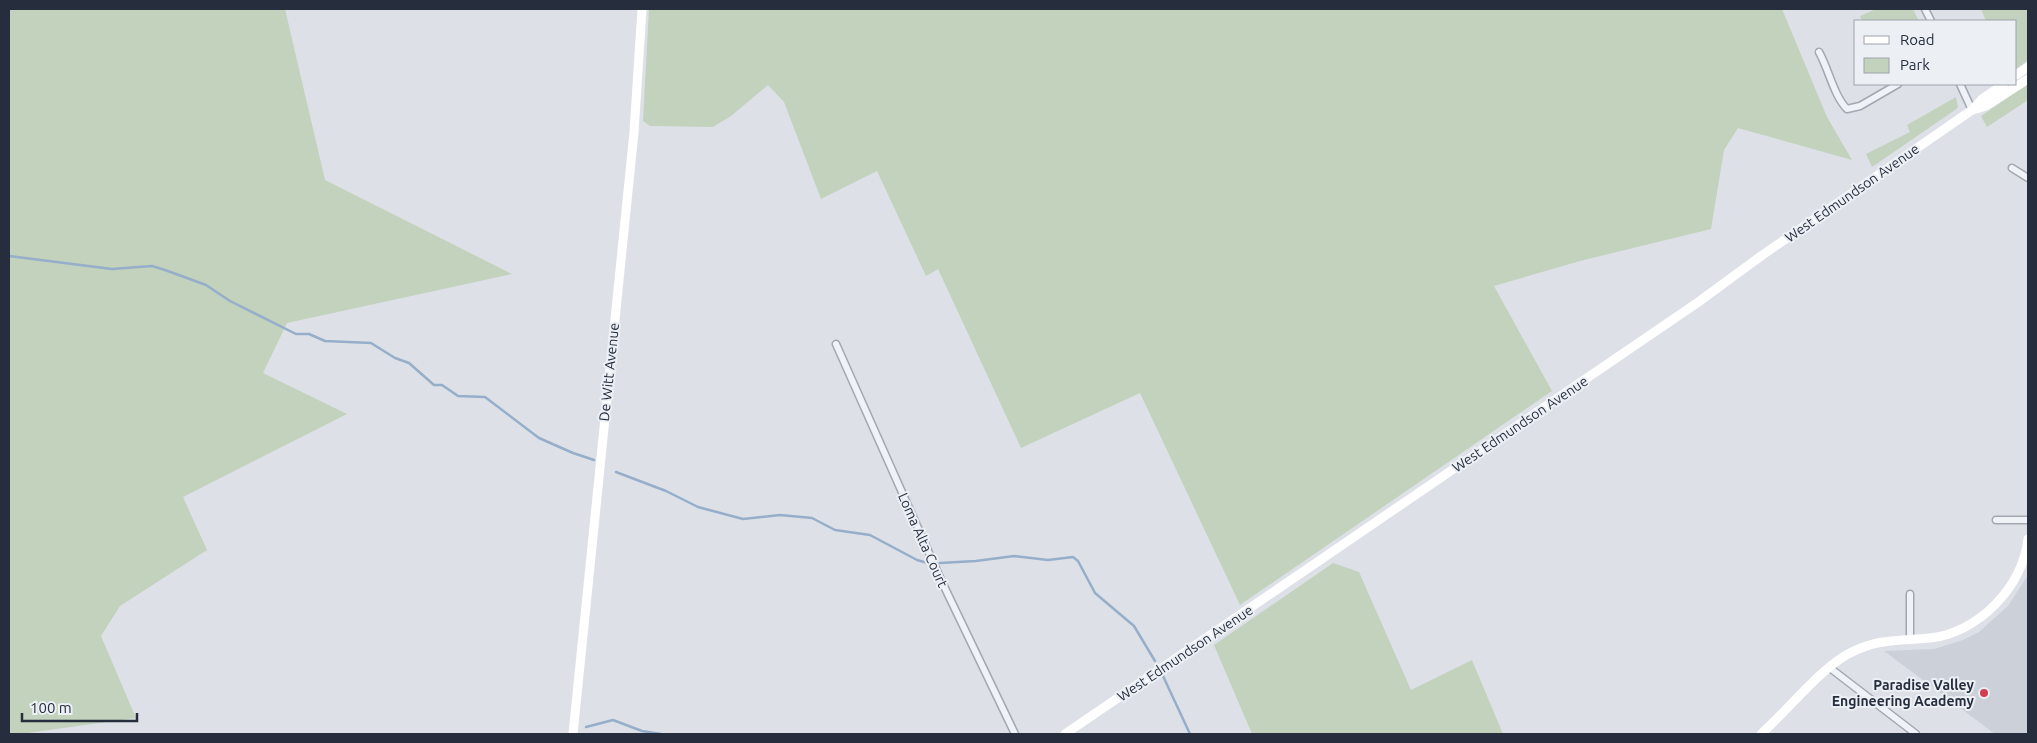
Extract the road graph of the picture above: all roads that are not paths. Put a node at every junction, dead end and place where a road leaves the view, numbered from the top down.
1 (642, 9) edge
2 (1819, 52) dead end
3 (2028, 67) edge
4 (2017, 74) edge
5 (2028, 79) edge
6 (1896, 85) edge
7 (1960, 85) edge
8 (2003, 85) edge
9 (1972, 110) junction
10 (2012, 168) dead end
11 (2028, 178) edge
12 (836, 344) dead end
13 (1996, 520) dead end
14 (2028, 520) edge
15 (2028, 539) edge
16 (1910, 594) dead end
17 (1910, 638) junction
18 (1830, 668) junction
19 (1765, 733) edge
20 (573, 734) edge
21 (1014, 734) edge
22 (1065, 734) edge
23 (1916, 734) edge

1 - 20 street, De Witt Avenue
2 - 6 street
3 - 4 street
5 - 9 street, West Edmundson Avenue
7 - 9 street
8 - 9 street, West Edmundson Avenue
9 - 22 street, West Edmundson Avenue
10 - 11 street
12 - 21 street, Loma Alta Court
13 - 14 street
15 - 17 street
16 - 17 street
17 - 18 street
18 - 19 street
18 - 23 street

